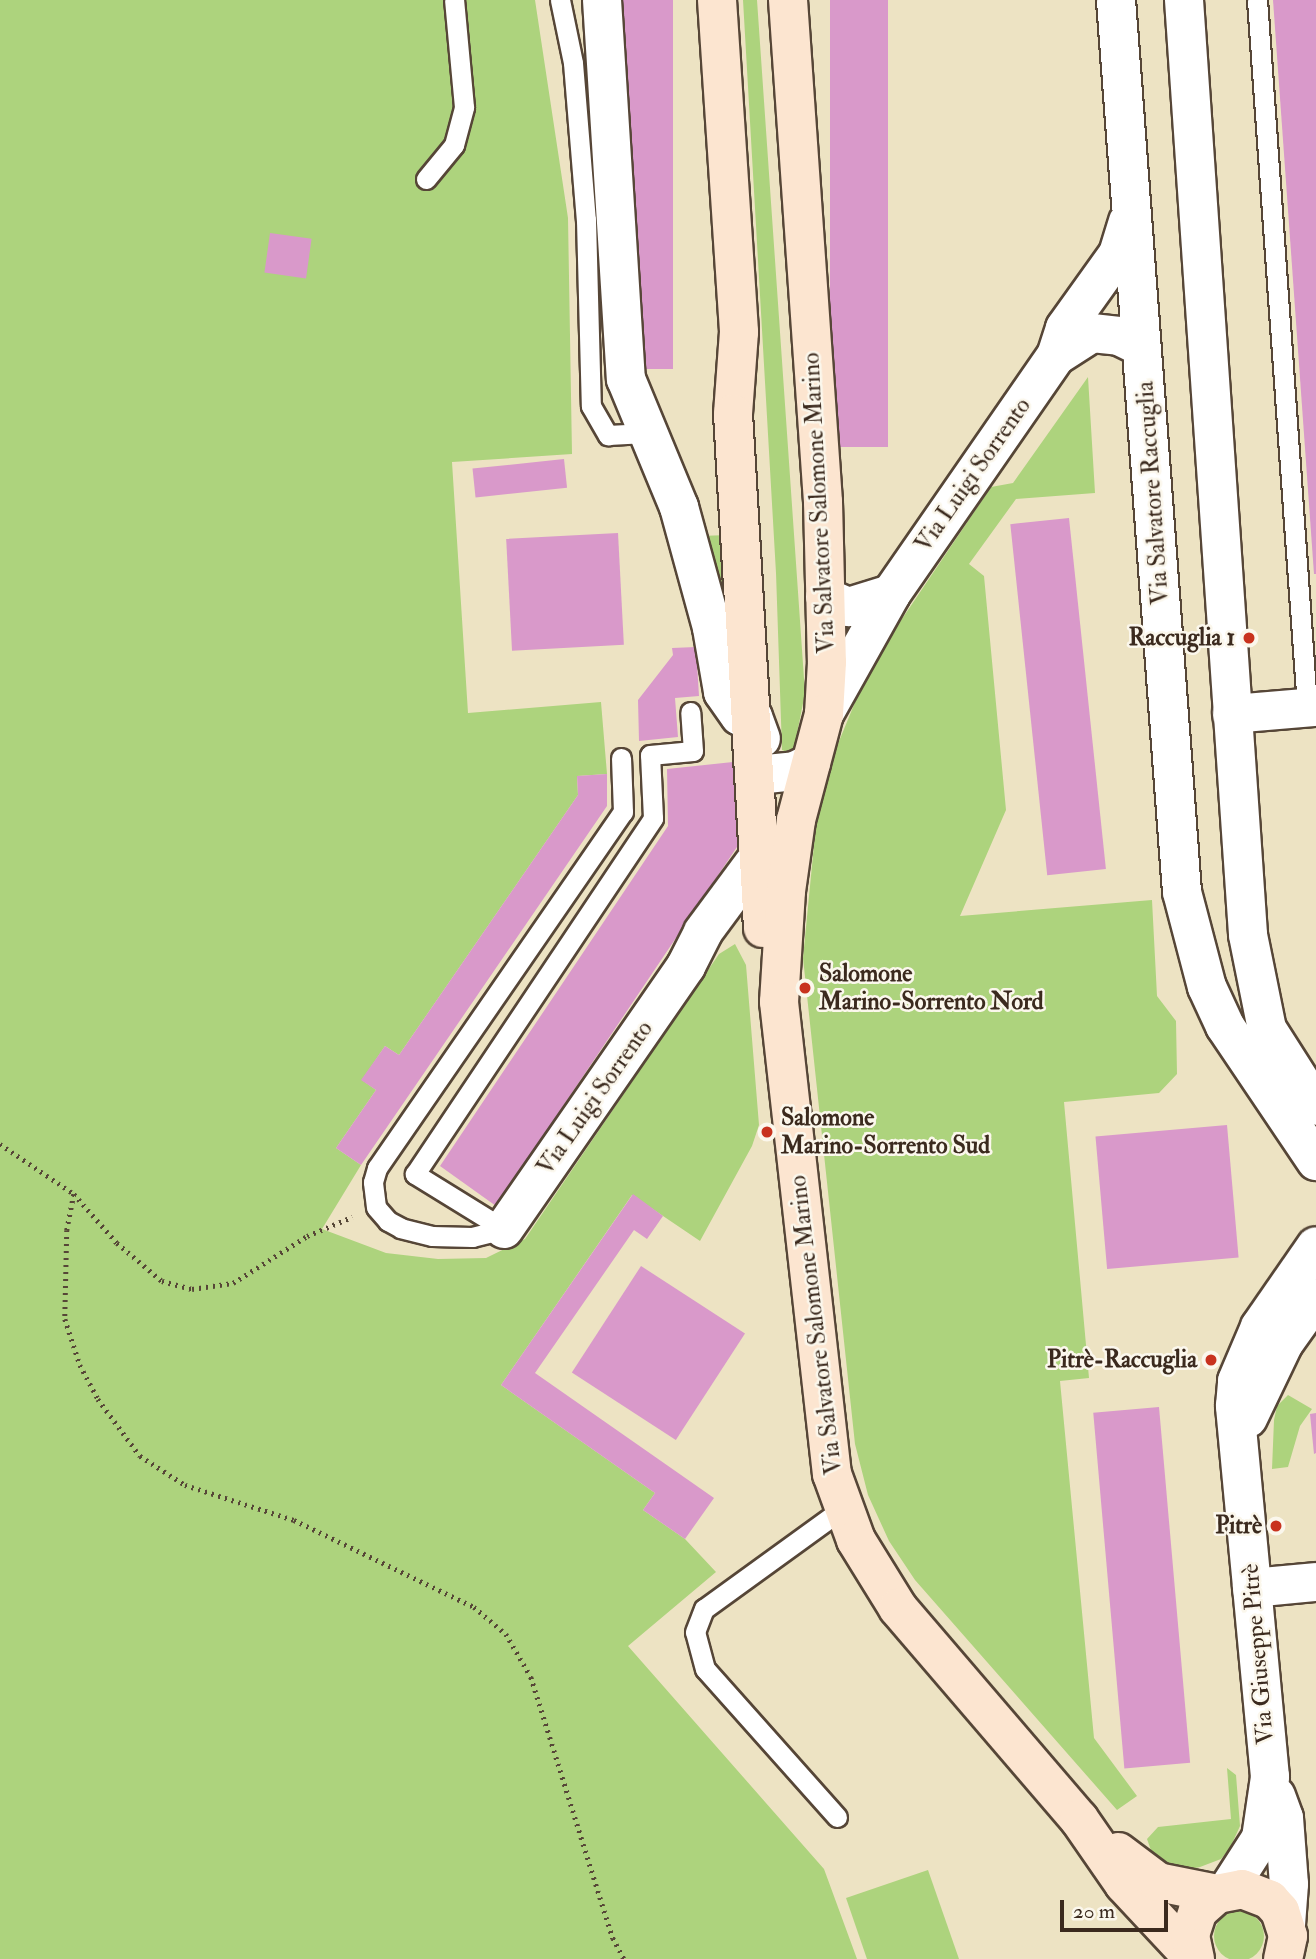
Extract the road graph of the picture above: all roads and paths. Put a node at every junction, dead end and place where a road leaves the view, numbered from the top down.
1 (454, 0) edge
2 (560, 0) edge
3 (602, 0) edge
4 (717, 0) edge
5 (788, 0) edge
6 (1116, 0) edge
7 (1184, 0) edge
8 (1257, 0) edge
9 (426, 179) dead end
10 (1130, 213) junction
11 (1142, 347) junction
12 (1056, 356) junction
13 (646, 433) junction
14 (891, 594) junction
15 (825, 597) junction
16 (1312, 707) edge
17 (690, 712) dead end
18 (824, 714) junction
19 (1232, 714) junction
20 (754, 717) junction
21 (621, 758) dead end
22 (811, 763) junction
23 (765, 775) junction
24 (760, 855) junction
25 (778, 905) junction
26 (687, 966) junction
27 (1316, 1107) edge
28 (0, 1143) edge
29 (1316, 1161) edge
30 (74, 1194) junction
31 (376, 1207) junction
32 (504, 1229) junction
33 (1316, 1246) edge
34 (1316, 1298) edge
35 (1239, 1446) junction
36 (842, 1509) junction
37 (1316, 1582) edge
38 (1252, 1588) junction
39 (1270, 1777) junction
40 (837, 1817) dead end
41 (1079, 1819) junction
42 (1222, 1892) junction
43 (1286, 1948) edge
44 (624, 1959) edge
45 (1195, 1959) edge

1 - 9 lane
2 - 13 lane
3 - 13 street
4 - 20 street, Via Salvatore Salomone Marino
5 - 15 street, Via Salvatore Salomone Marino
6 - 10 street, Via Salvatore Raccuglia
7 - 19 street
8 - 16 lane
10 - 11 street, Via Salvatore Raccuglia
10 - 12 street
11 - 12 street
11 - 29 street, Via Salvatore Raccuglia
12 - 14 street, Via Luigi Sorrento
13 - 20 street
14 - 15 street
14 - 18 street, Via Luigi Sorrento
15 - 18 street, Via Salvatore Salomone Marino
16 - 19 street
17 - 32 lane
18 - 22 street, Via Salvatore Salomone Marino
19 - 27 street
20 - 23 street, Via Salvatore Salomone Marino
21 - 31 lane
22 - 23 street
22 - 25 street, Via Salvatore Salomone Marino
23 - 24 street, Via Salvatore Salomone Marino
23 - 25 street
24 - 25 street, Via Salvatore Salomone Marino
24 - 26 street
25 - 26 street
25 - 36 street, Via Salvatore Salomone Marino
26 - 32 street, Via Luigi Sorrento
28 - 30 path
30 - 31 path
30 - 44 path
31 - 32 lane
33 - 35 street, Via Giuseppe Pitrè
34 - 35 street
35 - 38 street, Via Giuseppe Pitrè
36 - 40 lane
36 - 41 street, Via Salvatore Salomone Marino
37 - 38 street
38 - 39 street, Via Giuseppe Pitrè
39 - 42 street
39 - 43 street
41 - 42 street
41 - 45 street
42 - 43 street
42 - 45 street

